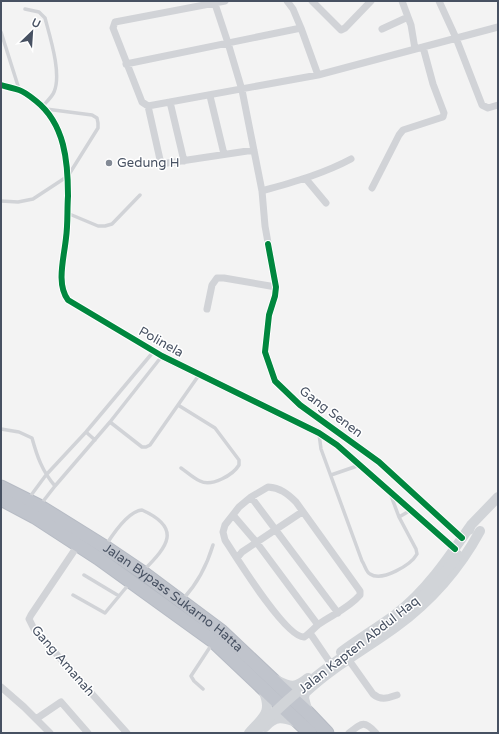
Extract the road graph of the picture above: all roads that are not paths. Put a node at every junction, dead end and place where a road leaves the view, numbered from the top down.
1 (225, 1) edge
2 (287, 1) edge
3 (312, 1) edge
4 (402, 1) edge
5 (439, 1) edge
6 (214, 2) edge
7 (368, 2) edge
8 (25, 10) dead end
9 (408, 17) junction
10 (498, 27) edge
11 (302, 28) junction
12 (382, 29) dead end
13 (1, 32) edge
14 (456, 38) junction
15 (228, 43) junction
16 (423, 47) junction
17 (415, 49) junction
18 (126, 64) junction
19 (318, 75) junction
20 (1, 85) edge
21 (19, 90) junction
22 (242, 90) junction
23 (210, 96) junction
24 (170, 102) junction
25 (498, 105) edge
26 (148, 106) junction
27 (44, 108) junction
28 (254, 150) junction
29 (224, 154) junction
30 (351, 159) dead end
31 (184, 161) junction
32 (68, 176) junction
33 (306, 179) junction
34 (372, 188) dead end
35 (262, 191) junction
36 (140, 195) dead end
37 (1, 201) edge
38 (326, 204) dead end
39 (67, 213) junction
40 (276, 287) junction
41 (207, 309) dead end
42 (154, 352) junction
43 (162, 356) junction
44 (199, 374) junction
45 (178, 405) junction
46 (110, 422) junction
47 (1, 429) edge
48 (86, 432) junction
49 (319, 433) junction
50 (95, 440) junction
51 (361, 465) junction
52 (181, 468) dead end
53 (331, 475) junction
54 (46, 476) junction
55 (55, 486) junction
56 (1, 487) edge
57 (389, 491) junction
58 (251, 497) junction
59 (498, 497) edge
60 (1, 500) edge
61 (27, 500) junction
62 (39, 506) junction
63 (490, 507) junction
64 (411, 510) junction
65 (302, 512) junction
66 (233, 515) junction
67 (399, 517) junction
68 (471, 525) junction
69 (276, 530) junction
70 (480, 531) junction
71 (462, 538) junction
72 (257, 543) junction
73 (78, 545) junction
74 (213, 545) dead end
75 (101, 552) junction
76 (457, 552) junction
77 (237, 558) junction
78 (142, 572) junction
79 (84, 575) dead end
80 (132, 581) junction
81 (73, 595) dead end
82 (119, 596) junction
83 (415, 596) junction
84 (181, 602) junction
85 (423, 604) junction
86 (338, 613) junction
87 (318, 625) junction
88 (310, 633) junction
89 (213, 641) junction
90 (345, 656) junction
91 (328, 662) junction
92 (266, 682) junction
93 (306, 686) junction
94 (1, 687) edge
95 (203, 689) dead end
96 (397, 695) dead end
97 (36, 719) junction
98 (306, 723) edge
99 (262, 726) edge
100 (50, 733) edge
101 (88, 733) edge
102 (127, 733) edge
103 (249, 733) edge
104 (255, 733) edge
105 (327, 733) edge
106 (349, 733) edge
107 (376, 733) edge

1 - 6 street
2 - 11 street
3 - 7 street
4 - 9 street
5 - 14 street
6 - 15 street, Gang Senen
6 - 18 street
8 - 27 lane
9 - 12 street
9 - 17 street
10 - 14 street
11 - 15 street
11 - 19 street
13 - 21 lane
14 - 16 street
14 - 25 street
15 - 18 street
15 - 22 street, Gang Senen
16 - 17 street
16 - 34 street
17 - 19 street
18 - 26 street
19 - 22 street
20 - 21 street, Polinela
21 - 27 street, Polinela
22 - 23 street
22 - 28 street, Gang Senen
23 - 24 street
23 - 29 street
24 - 26 street
24 - 31 street
26 - 31 street
27 - 32 street, Polinela
27 - 32 lane
28 - 29 street
28 - 35 street, Gang Senen
29 - 31 street
30 - 33 street
32 - 37 lane
32 - 39 street, Polinela
33 - 35 street
33 - 38 street
35 - 40 street, Gang Senen
36 - 39 lane
39 - 42 street, Polinela
40 - 41 street
40 - 71 street, Gang Senen
42 - 43 street, Polinela
42 - 48 lane
43 - 44 street, Polinela
43 - 46 lane
44 - 45 lane
44 - 49 street, Polinela
45 - 46 lane
45 - 52 lane
46 - 50 lane
47 - 54 lane
48 - 50 lane
48 - 54 lane
49 - 51 street, Polinela
49 - 53 lane
50 - 55 lane
51 - 53 lane
51 - 57 street, Polinela
53 - 67 lane
54 - 55 lane
54 - 61 lane
55 - 62 lane
56 - 61 highway, Jalan Bypass Sukarno Hatta
57 - 64 street, Polinela
57 - 67 lane
58 - 65 street
58 - 66 street
58 - 69 street
59 - 63 street
60 - 73 highway, Jalan Bypass Sukarno Hatta
61 - 62 highway, Jalan Bypass Sukarno Hatta
62 - 75 highway, Jalan Bypass Sukarno Hatta
63 - 68 street, Jalan Kapten Abdul Haq
63 - 70 street, Jalan Kapten Abdul Haq
64 - 67 lane
64 - 76 street, Polinela
65 - 69 street
65 - 86 street
66 - 72 street
66 - 77 street
68 - 71 street
68 - 76 street, Jalan Kapten Abdul Haq
69 - 72 street
69 - 86 street
70 - 76 street, Jalan Kapten Abdul Haq
70 - 85 street
71 - 76 street
72 - 77 street
72 - 87 street
73 - 75 highway, Jalan Bypass Sukarno Hatta
73 - 102 street, Gang Amanah
74 - 84 lane
75 - 78 highway, Jalan Bypass Sukarno Hatta
75 - 78 lane
75 - 80 highway, Jalan Bypass Sukarno Hatta
76 - 83 street
76 - 104 street, Jalan Kapten Abdul Haq, bridge
77 - 88 street
78 - 80 lane
78 - 84 highway, Jalan Bypass Sukarno Hatta
79 - 82 lane
80 - 82 lane
80 - 89 highway, Jalan Bypass Sukarno Hatta
81 - 82 lane
83 - 85 street
83 - 90 street
84 - 92 highway, Jalan Bypass Sukarno Hatta
85 - 90 street
86 - 87 street
87 - 88 street
88 - 91 street
89 - 92 highway, Jalan Bypass Sukarno Hatta
89 - 95 lane
90 - 91 street
90 - 93 street
90 - 96 street
91 - 93 street
92 - 93 street
92 - 98 highway, Jalan Bypass Sukarno Hatta
92 - 99 street
93 - 98 street
94 - 97 street
97 - 100 street
97 - 101 street
98 - 99 street
98 - 105 highway, Jalan Bypass Sukarno Hatta
99 - 103 street
106 - 107 street

